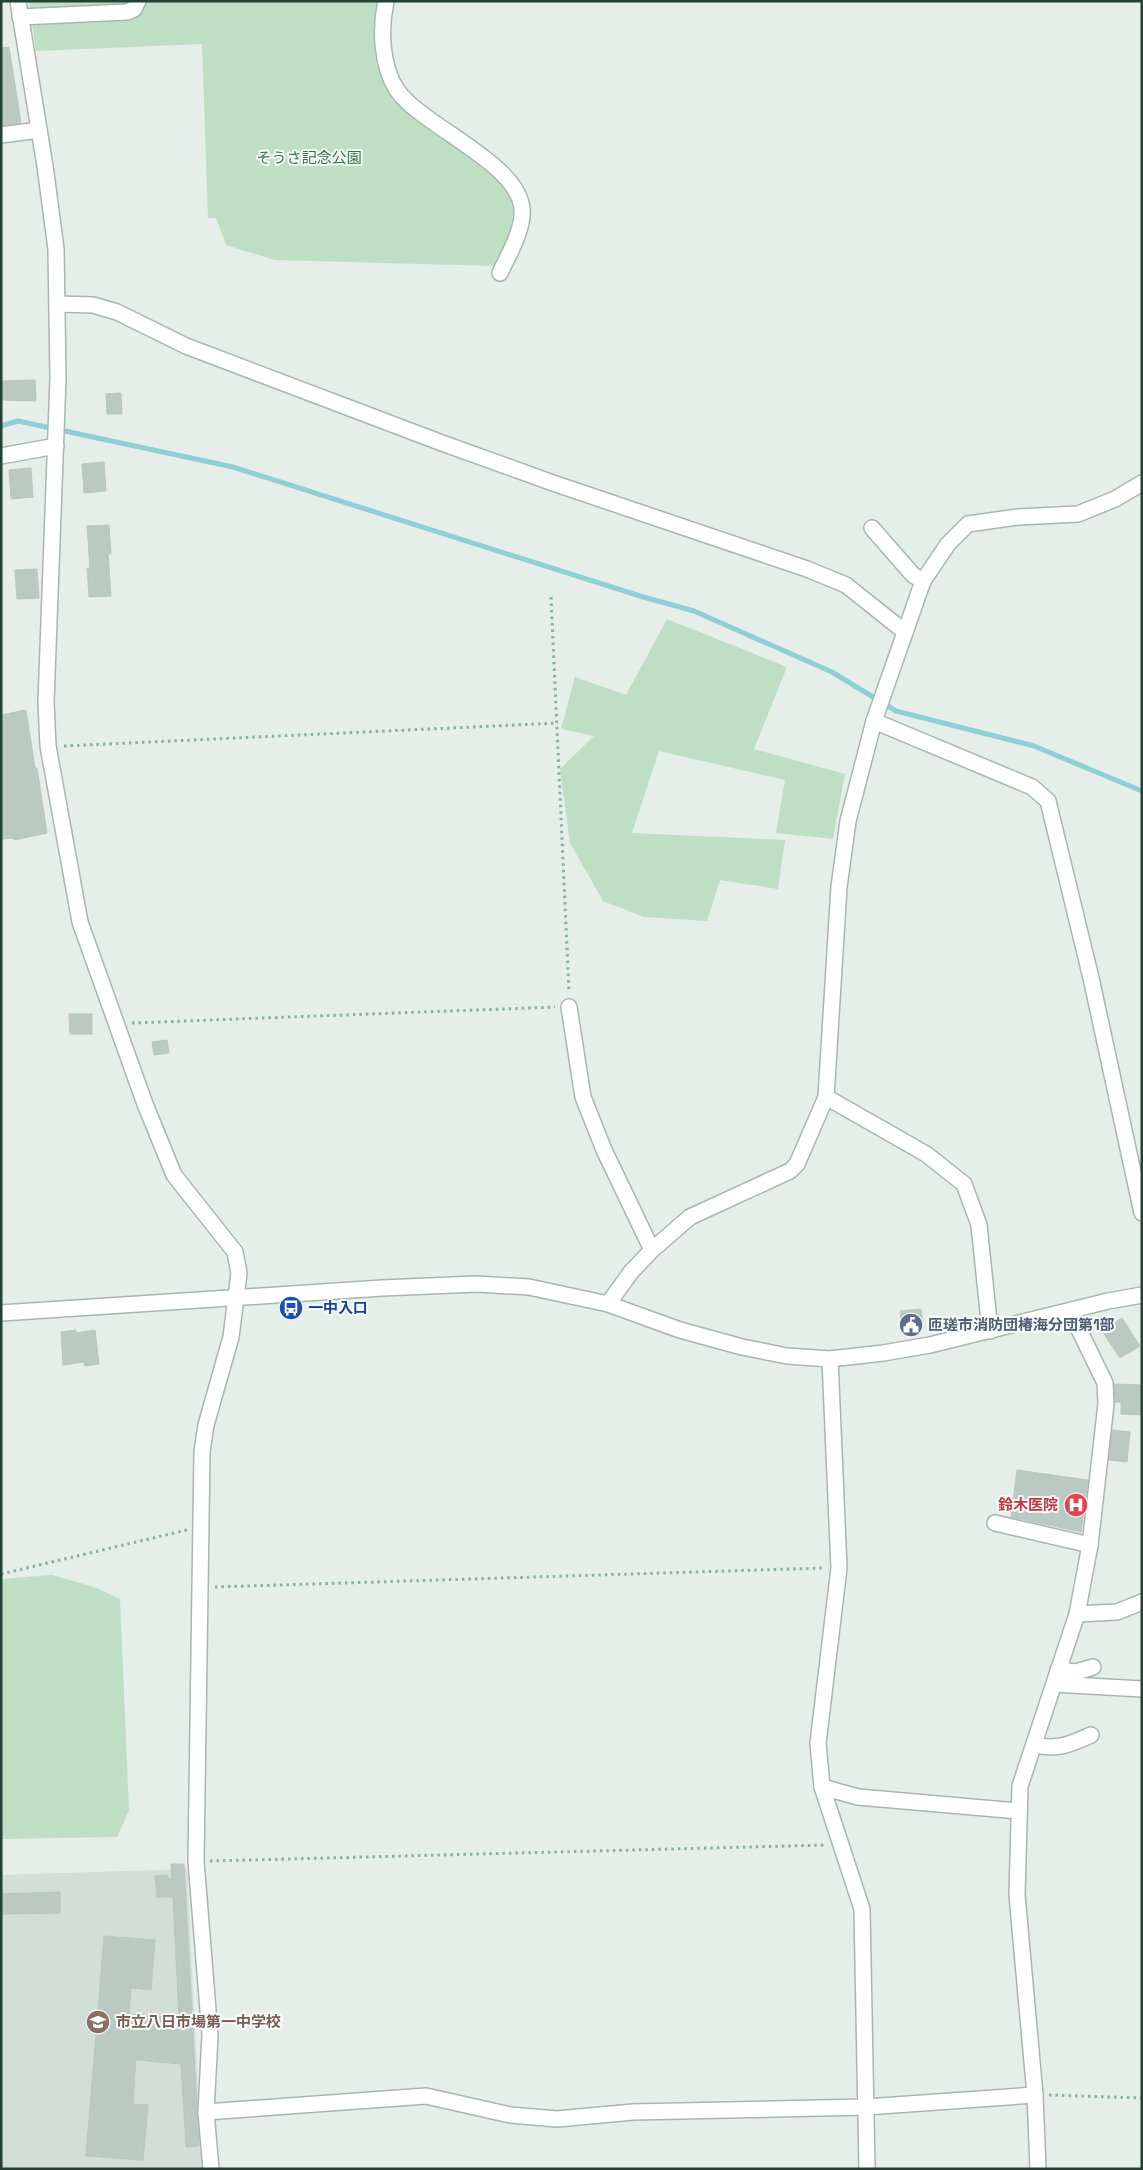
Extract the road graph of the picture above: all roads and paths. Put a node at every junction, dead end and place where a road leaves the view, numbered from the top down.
1 (18, 1) edge
2 (138, 1) edge
3 (386, 1) edge
4 (20, 17) junction
5 (39, 130) junction
6 (1, 135) edge
7 (500, 273) dead end
8 (57, 304) junction
9 (56, 446) junction
10 (1, 456) edge
11 (1142, 483) edge
12 (872, 528) dead end
13 (923, 581) junction
14 (551, 597) dead end
15 (905, 632) junction
16 (874, 721) junction
17 (558, 724) junction
18 (48, 746) junction
19 (569, 1007) junction
20 (116, 1024) junction
21 (826, 1097) junction
22 (1142, 1213) edge
23 (652, 1250) junction
24 (1142, 1295) edge
25 (236, 1297) junction
26 (608, 1304) junction
27 (1070, 1311) junction
28 (1, 1313) edge
29 (990, 1331) junction
30 (830, 1359) junction
31 (995, 1523) dead end
32 (202, 1526) junction
33 (1090, 1545) junction
34 (839, 1568) junction
35 (1, 1574) edge
36 (200, 1587) junction
37 (1142, 1602) edge
38 (1077, 1614) junction
39 (1093, 1667) dead end
40 (1056, 1677) junction
41 (1142, 1689) edge
42 (1091, 1735) dead end
43 (1034, 1745) junction
44 (822, 1787) junction
45 (1020, 1811) junction
46 (840, 1844) junction
47 (196, 1861) junction
48 (1036, 2095) junction
49 (1142, 2098) edge
50 (866, 2107) junction
51 (206, 2112) junction
52 (211, 2169) edge
53 (867, 2169) edge
54 (1038, 2169) edge

1 - 4 street
2 - 4 street
3 - 7 street
4 - 5 street
5 - 6 street
5 - 8 street
8 - 9 street
8 - 15 street
9 - 10 street
9 - 18 street
11 - 13 street
12 - 13 street
13 - 15 street
14 - 17 path
15 - 16 street
16 - 21 street
16 - 22 street
17 - 18 path
17 - 19 path
18 - 20 street
19 - 20 path
19 - 23 street
20 - 25 street
21 - 23 street
21 - 29 street
23 - 26 street
24 - 27 street
25 - 26 street
25 - 28 street
25 - 32 street
26 - 30 street
27 - 29 street
27 - 33 street
29 - 30 street
30 - 34 street
31 - 33 street
32 - 35 path
32 - 36 street
33 - 38 street
34 - 36 path
34 - 44 street
36 - 47 street
37 - 38 street
38 - 40 street
39 - 40 street
40 - 41 street
40 - 43 street
42 - 43 street
43 - 45 street
44 - 45 street
44 - 46 street
45 - 48 street
46 - 47 path
46 - 50 street
47 - 51 street
48 - 49 path
48 - 50 street
48 - 54 street
50 - 51 street
50 - 53 street
51 - 52 street

